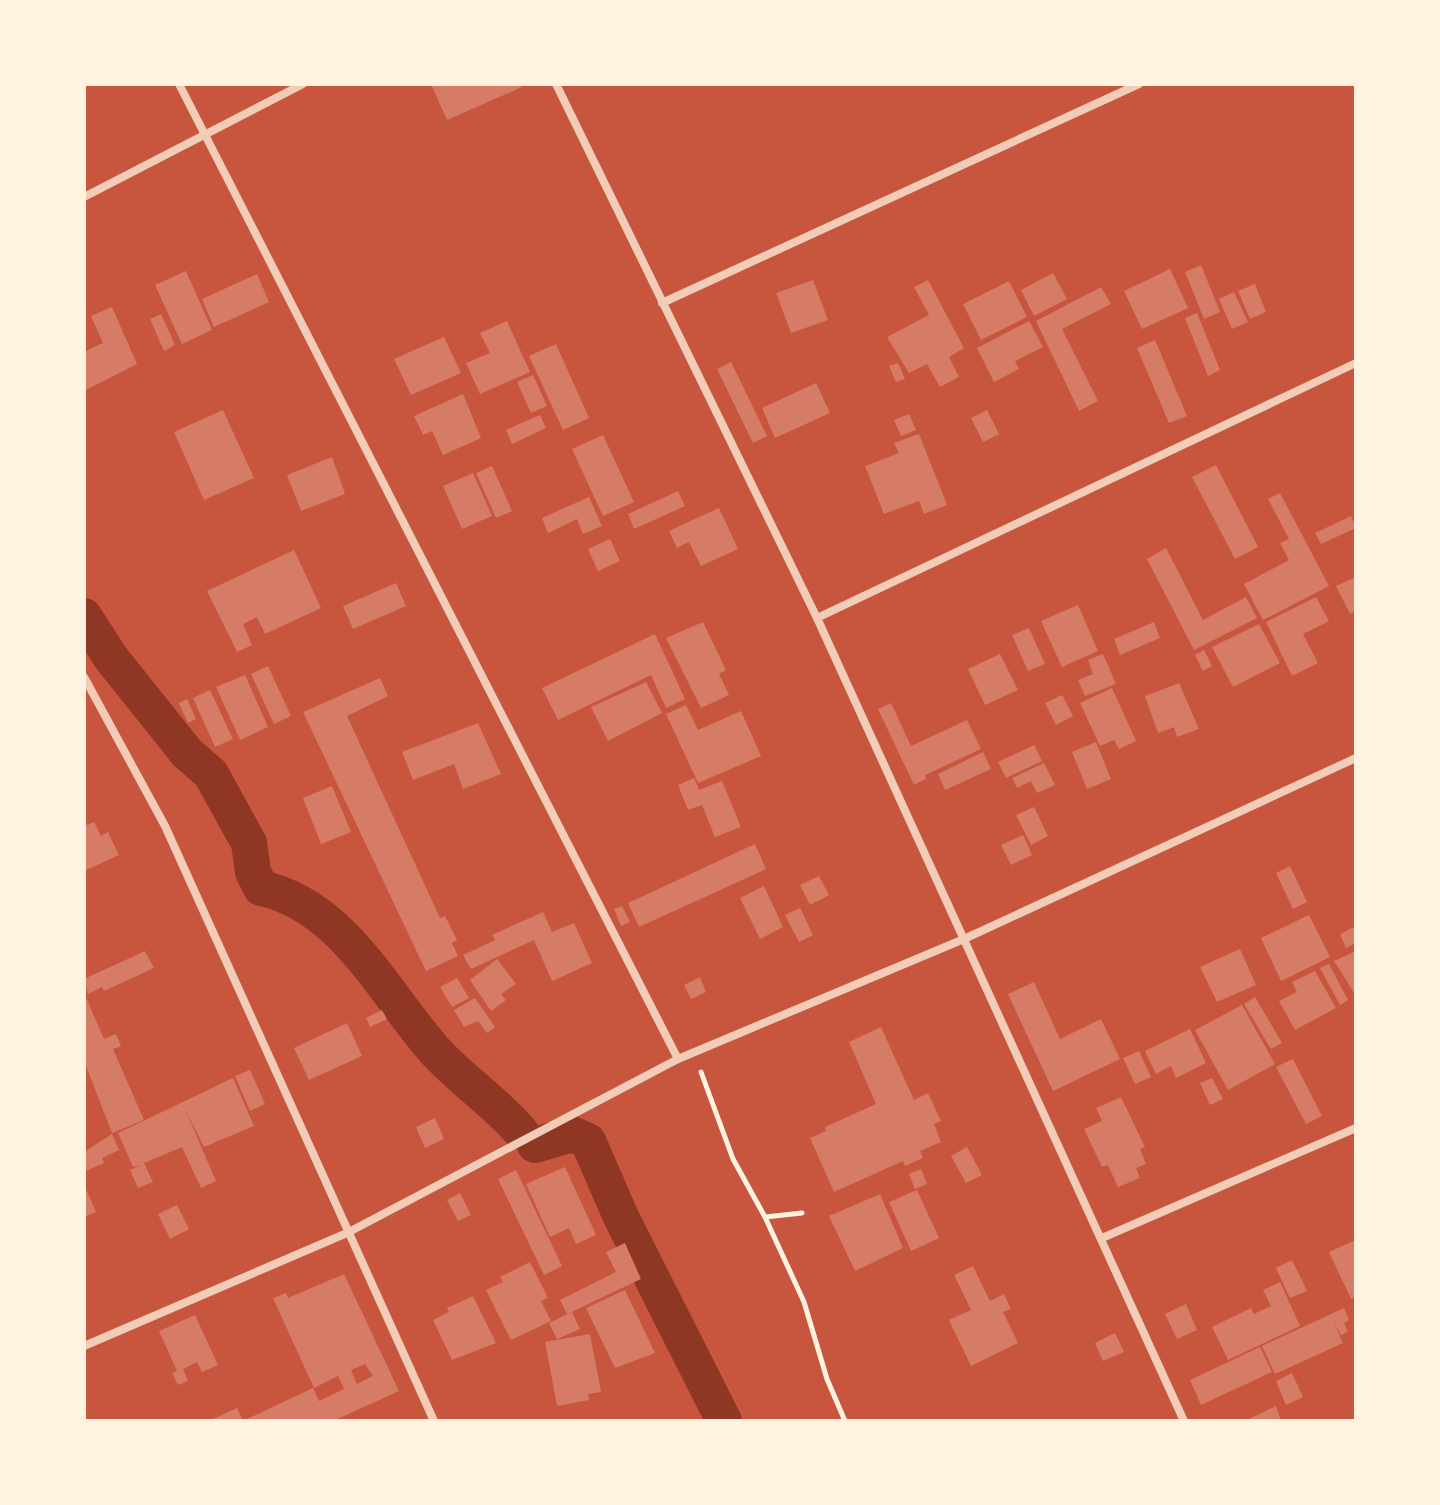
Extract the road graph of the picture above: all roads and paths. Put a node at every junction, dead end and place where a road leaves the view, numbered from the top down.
1 (179, 84) edge
2 (303, 84) edge
3 (556, 84) edge
4 (1139, 84) edge
5 (203, 134) junction
6 (84, 197) edge
7 (662, 303) junction
8 (1356, 363) edge
9 (817, 618) junction
10 (84, 677) edge
11 (1356, 758) edge
12 (964, 939) junction
13 (693, 1052) junction
14 (678, 1059) junction
15 (1356, 1128) edge
16 (802, 1213) dead end
17 (765, 1217) junction
18 (347, 1233) junction
19 (1102, 1238) junction
20 (84, 1346) edge
21 (434, 1421) edge
22 (845, 1421) edge
23 (1184, 1421) edge

1 - 5 street
2 - 5 street
3 - 7 street
4 - 7 street
5 - 6 street
5 - 14 street
7 - 9 street
8 - 9 street
9 - 12 street
10 - 18 street
11 - 12 street
12 - 13 street
12 - 19 street
13 - 14 street
13 - 17 path
14 - 18 street
15 - 19 street
16 - 17 path
17 - 22 path
18 - 20 street
18 - 21 street
19 - 23 street

